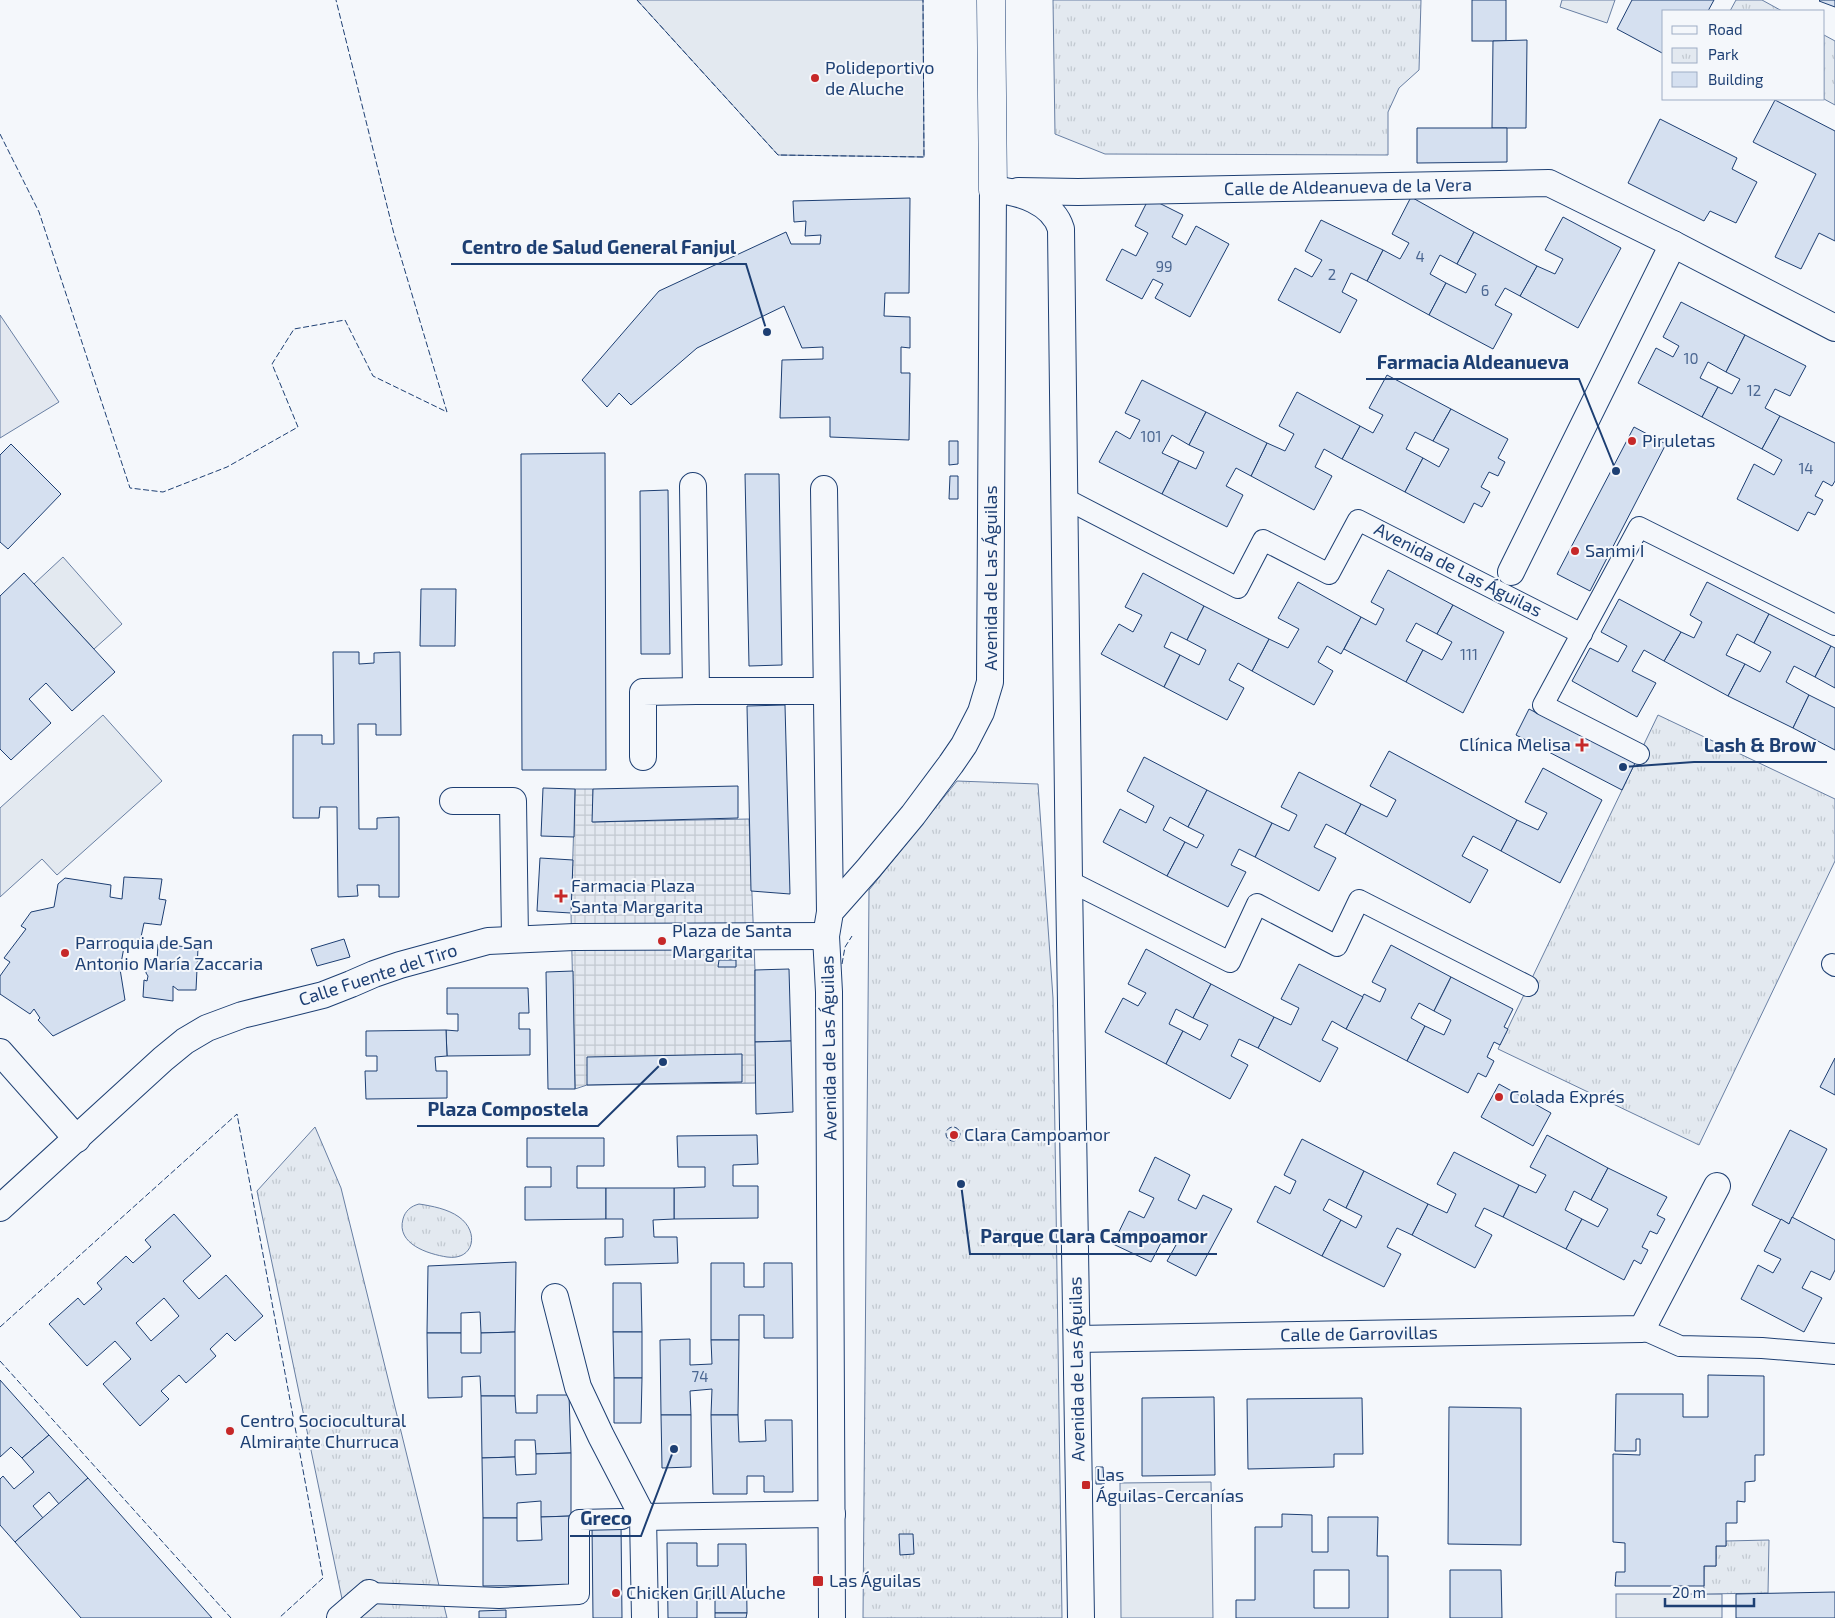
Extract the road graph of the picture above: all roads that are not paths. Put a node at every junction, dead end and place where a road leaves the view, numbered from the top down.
1 (991, 0) edge
2 (1001, 191) junction
3 (1673, 244) junction
4 (1835, 328) edge
5 (693, 486) dead end
6 (824, 489) dead end
7 (1064, 498) junction
8 (1511, 572) dead end
9 (1835, 625) edge
10 (1582, 634) junction
11 (696, 691) junction
12 (826, 691) junction
13 (1639, 754) dead end
14 (643, 757) dead end
15 (452, 801) dead end
16 (1069, 881) junction
17 (828, 924) junction
18 (514, 939) junction
19 (1528, 986) dead end
20 (0, 1052) edge
21 (77, 1139) junction
22 (1716, 1186) dead end
23 (0, 1208) edge
24 (555, 1297) dead end
25 (1642, 1329) junction
26 (1077, 1339) junction
27 (1835, 1354) edge
28 (832, 1514) junction
29 (632, 1518) junction
30 (369, 1593) joint
31 (340, 1618) edge
32 (645, 1618) edge
33 (832, 1618) edge
34 (1081, 1618) edge

1 - 2 street, Avenida de Las Águilas
2 - 3 street, Calle de Aldeanueva de la Vera
2 - 7 street, Avenida de Las Águilas
2 - 17 street, Avenida de Las Águilas
3 - 4 street, Calle de Aldeanueva de la Vera
3 - 8 street
5 - 11 street
6 - 12 street, Avenida de Las Águilas
7 - 10 street, Avenida de Las Águilas
7 - 16 street, Avenida de Las Águilas
9 - 10 street
10 - 13 street
11 - 12 street
11 - 14 street
12 - 17 street, Avenida de Las Águilas
15 - 18 street
16 - 19 street
16 - 26 street, Avenida de Las Águilas
17 - 18 street, Calle Fuente del Tiro
17 - 28 street, Avenida de Las Águilas
18 - 21 street, Calle Fuente del Tiro
20 - 21 street
21 - 23 street, Calle Fuente del Tiro
22 - 25 street
24 - 29 street
25 - 26 street, Calle de Garrovillas
25 - 27 street, Calle de Garrovillas
26 - 34 street, Avenida de Las Águilas
28 - 29 street
28 - 33 street, Avenida de Las Águilas
29 - 30 street
29 - 32 street
30 - 31 street

